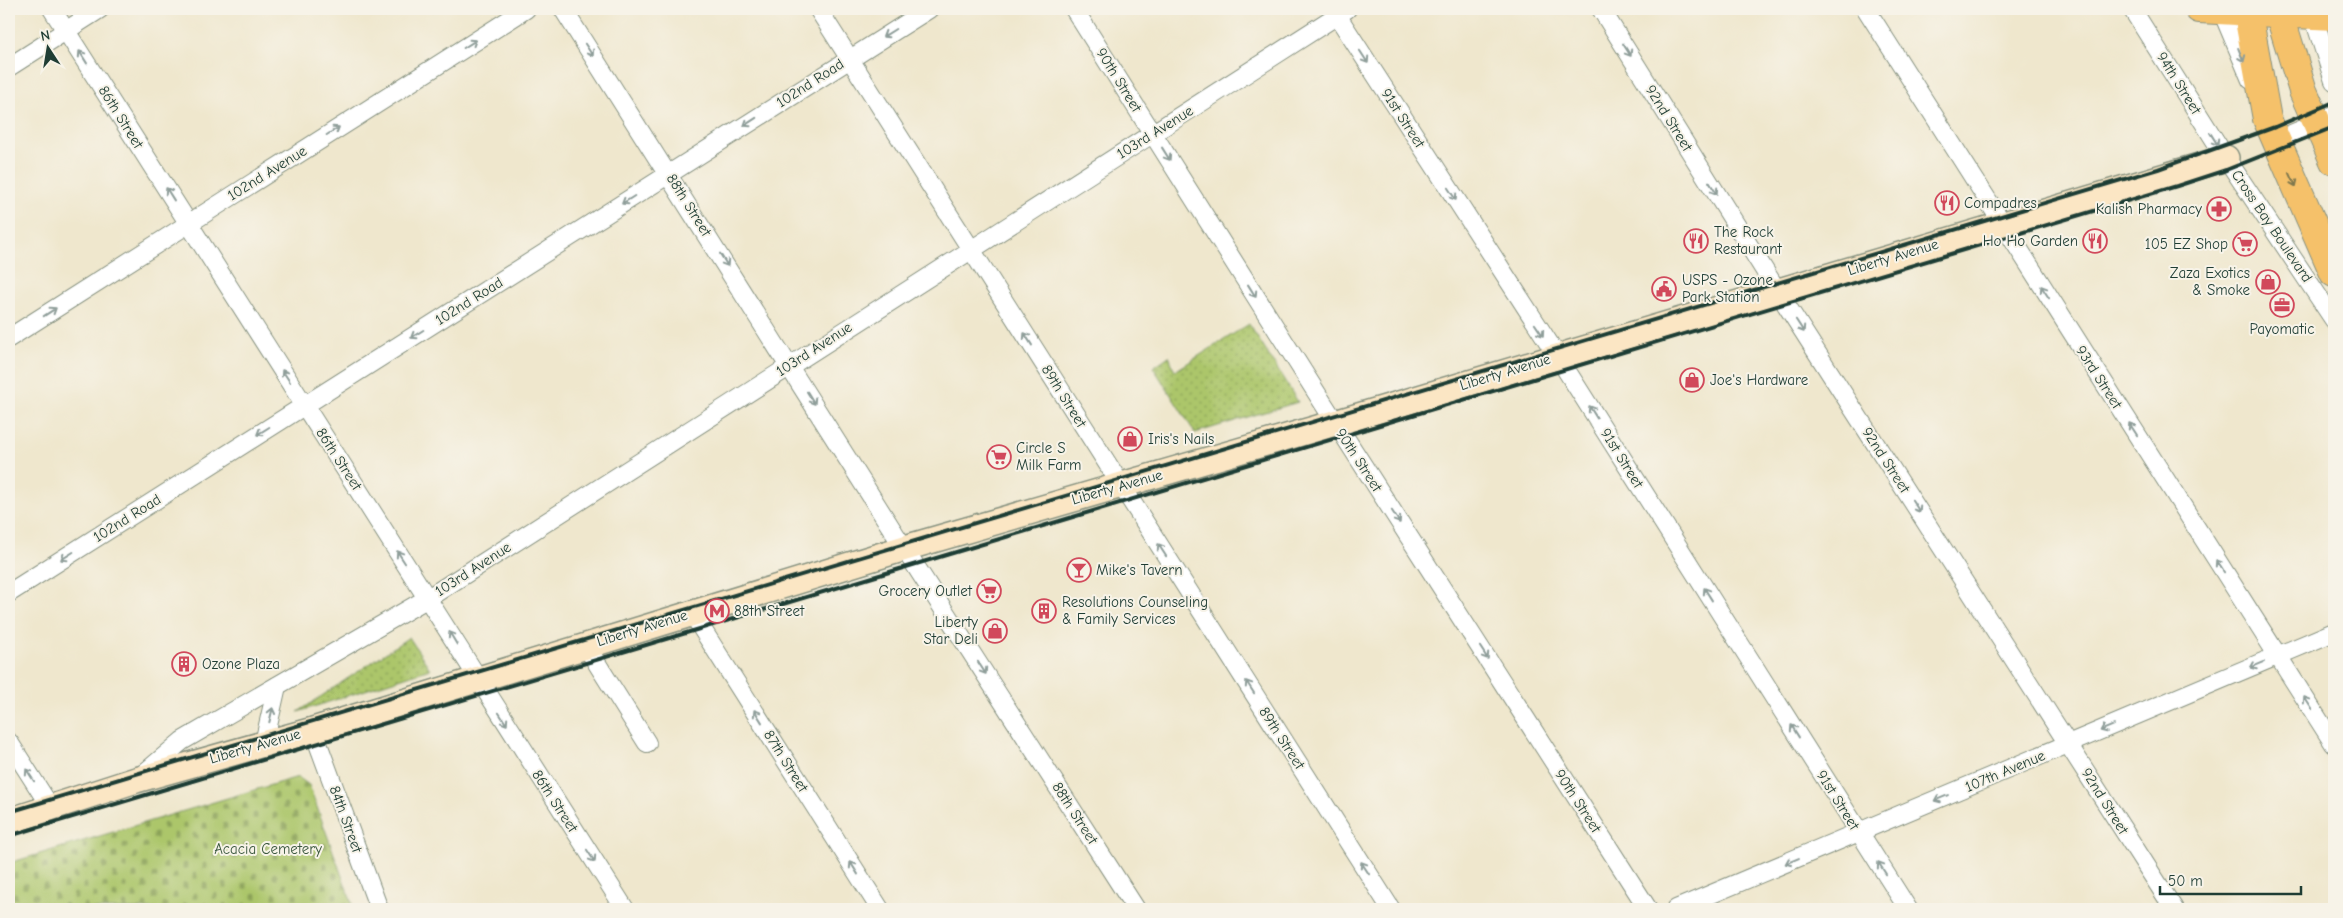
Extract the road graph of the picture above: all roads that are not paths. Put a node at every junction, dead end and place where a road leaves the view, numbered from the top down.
1 (52, 9) edge
2 (100, 9) edge
3 (526, 9) edge
4 (563, 9) edge
5 (818, 9) edge
6 (929, 9) edge
7 (1074, 9) edge
8 (1601, 9) edge
9 (1866, 9) edge
10 (2132, 9) edge
11 (2227, 10) edge
12 (1339, 11) edge
13 (2279, 11) edge
14 (2320, 14) edge
15 (66, 31) junction
16 (850, 58) junction
17 (9, 67) edge
18 (2334, 81) edge
19 (2326, 120) edge
20 (2271, 130) junction
21 (1153, 133) junction
22 (2226, 158) junction
23 (2334, 161) edge
24 (669, 174) junction
25 (188, 223) junction
26 (2003, 225) junction
27 (971, 249) junction
28 (2334, 273) edge
29 (1778, 292) junction
30 (2334, 320) edge
31 (9, 338) edge
32 (1558, 357) junction
33 (790, 364) junction
34 (304, 405) junction
35 (1335, 423) junction
36 (1121, 485) junction
37 (905, 548) junction
38 (9, 593) edge
39 (428, 598) junction
40 (692, 613) junction
41 (2334, 632) edge
42 (586, 646) junction
43 (2278, 657) junction
44 (477, 678) junction
45 (278, 686) junction
46 (313, 730) junction
47 (9, 742) edge
48 (264, 743) junction
49 (647, 743) dead end
50 (2334, 744) edge
51 (2069, 745) junction
52 (136, 780) junction
53 (51, 808) junction
54 (9, 821) edge
55 (1859, 832) junction
56 (379, 909) edge
57 (625, 909) edge
58 (880, 909) edge
59 (1136, 909) edge
60 (1391, 909) edge
61 (1648, 909) edge
62 (1676, 909) edge
63 (1908, 909) edge
64 (2174, 909) edge

1 - 15 street, 86th Street
2 - 15 street
25 -> 3 street, 102nd Avenue
4 -> 24 street, 88th Street
5 - 16 street, 89th Street
6 -> 16 street, 102nd Road
7 - 21 street, 90th Street
8 -> 29 street, 92nd Street
9 - 26 street, 93rd Street
10 -> 22 street, 94th Street
11 - 13 main road
11 -> 20 main road, Cross Bay Boulevard
12 - 21 street, 103rd Avenue
12 -> 32 street, 91st Street
13 - 14 main road
13 - 19 main road
14 - 18 street
15 - 17 street
25 -> 15 street, 86th Street
16 -> 24 street, 102nd Road
16 - 27 street, 89th Street
19 - 20 street
19 - 23 main road
20 -> 28 main road, Cross Bay Boulevard
21 - 27 street, 103rd Avenue
21 -> 35 street, 90th Street
22 - 26 street, Liberty Avenue
22 - 30 street, Cross Bay Boulevard
24 -> 33 street, 88th Street
24 -> 34 street, 102nd Road
31 -> 25 street, 102nd Avenue
34 -> 25 street, 86th Street
26 - 29 street, Liberty Avenue
43 -> 26 street, 93rd Street
27 - 33 street, 103rd Avenue
36 -> 27 street, 89th Street
29 - 32 street, Liberty Avenue
29 -> 51 street, 92nd Street
32 - 35 street, Liberty Avenue
55 -> 32 street, 91st Street
33 -> 37 street, 88th Street
33 - 39 street, 103rd Avenue
34 -> 38 street, 102nd Road
39 -> 34 street, 86th Street
35 - 36 street, Liberty Avenue
35 -> 61 street, 90th Street
36 - 37 street, Liberty Avenue
60 -> 36 street, 89th Street
37 - 40 street, Liberty Avenue
37 -> 59 street, 88th Street
44 -> 39 street, 86th Street
39 - 45 street, 103rd Avenue
40 - 42 street, Liberty Avenue
58 -> 40 street, 87th Street
41 - 43 street, 107th Avenue
42 - 44 street, Liberty Avenue
42 - 49 street
50 -> 43 street, 93rd Street
43 -> 51 street, 107th Avenue
44 - 46 street, Liberty Avenue
44 -> 57 street, 86th Street
48 -> 45 street
45 - 52 street, 103rd Avenue
46 - 48 street, Liberty Avenue
46 - 56 street, 84th Street
53 -> 47 street
48 - 52 street, Liberty Avenue
51 -> 55 street, 107th Avenue
51 - 64 street, 92nd Street
52 - 53 street, Liberty Avenue
53 - 54 street, Liberty Avenue
55 -> 62 street, 107th Avenue
63 -> 55 street, 91st Street

